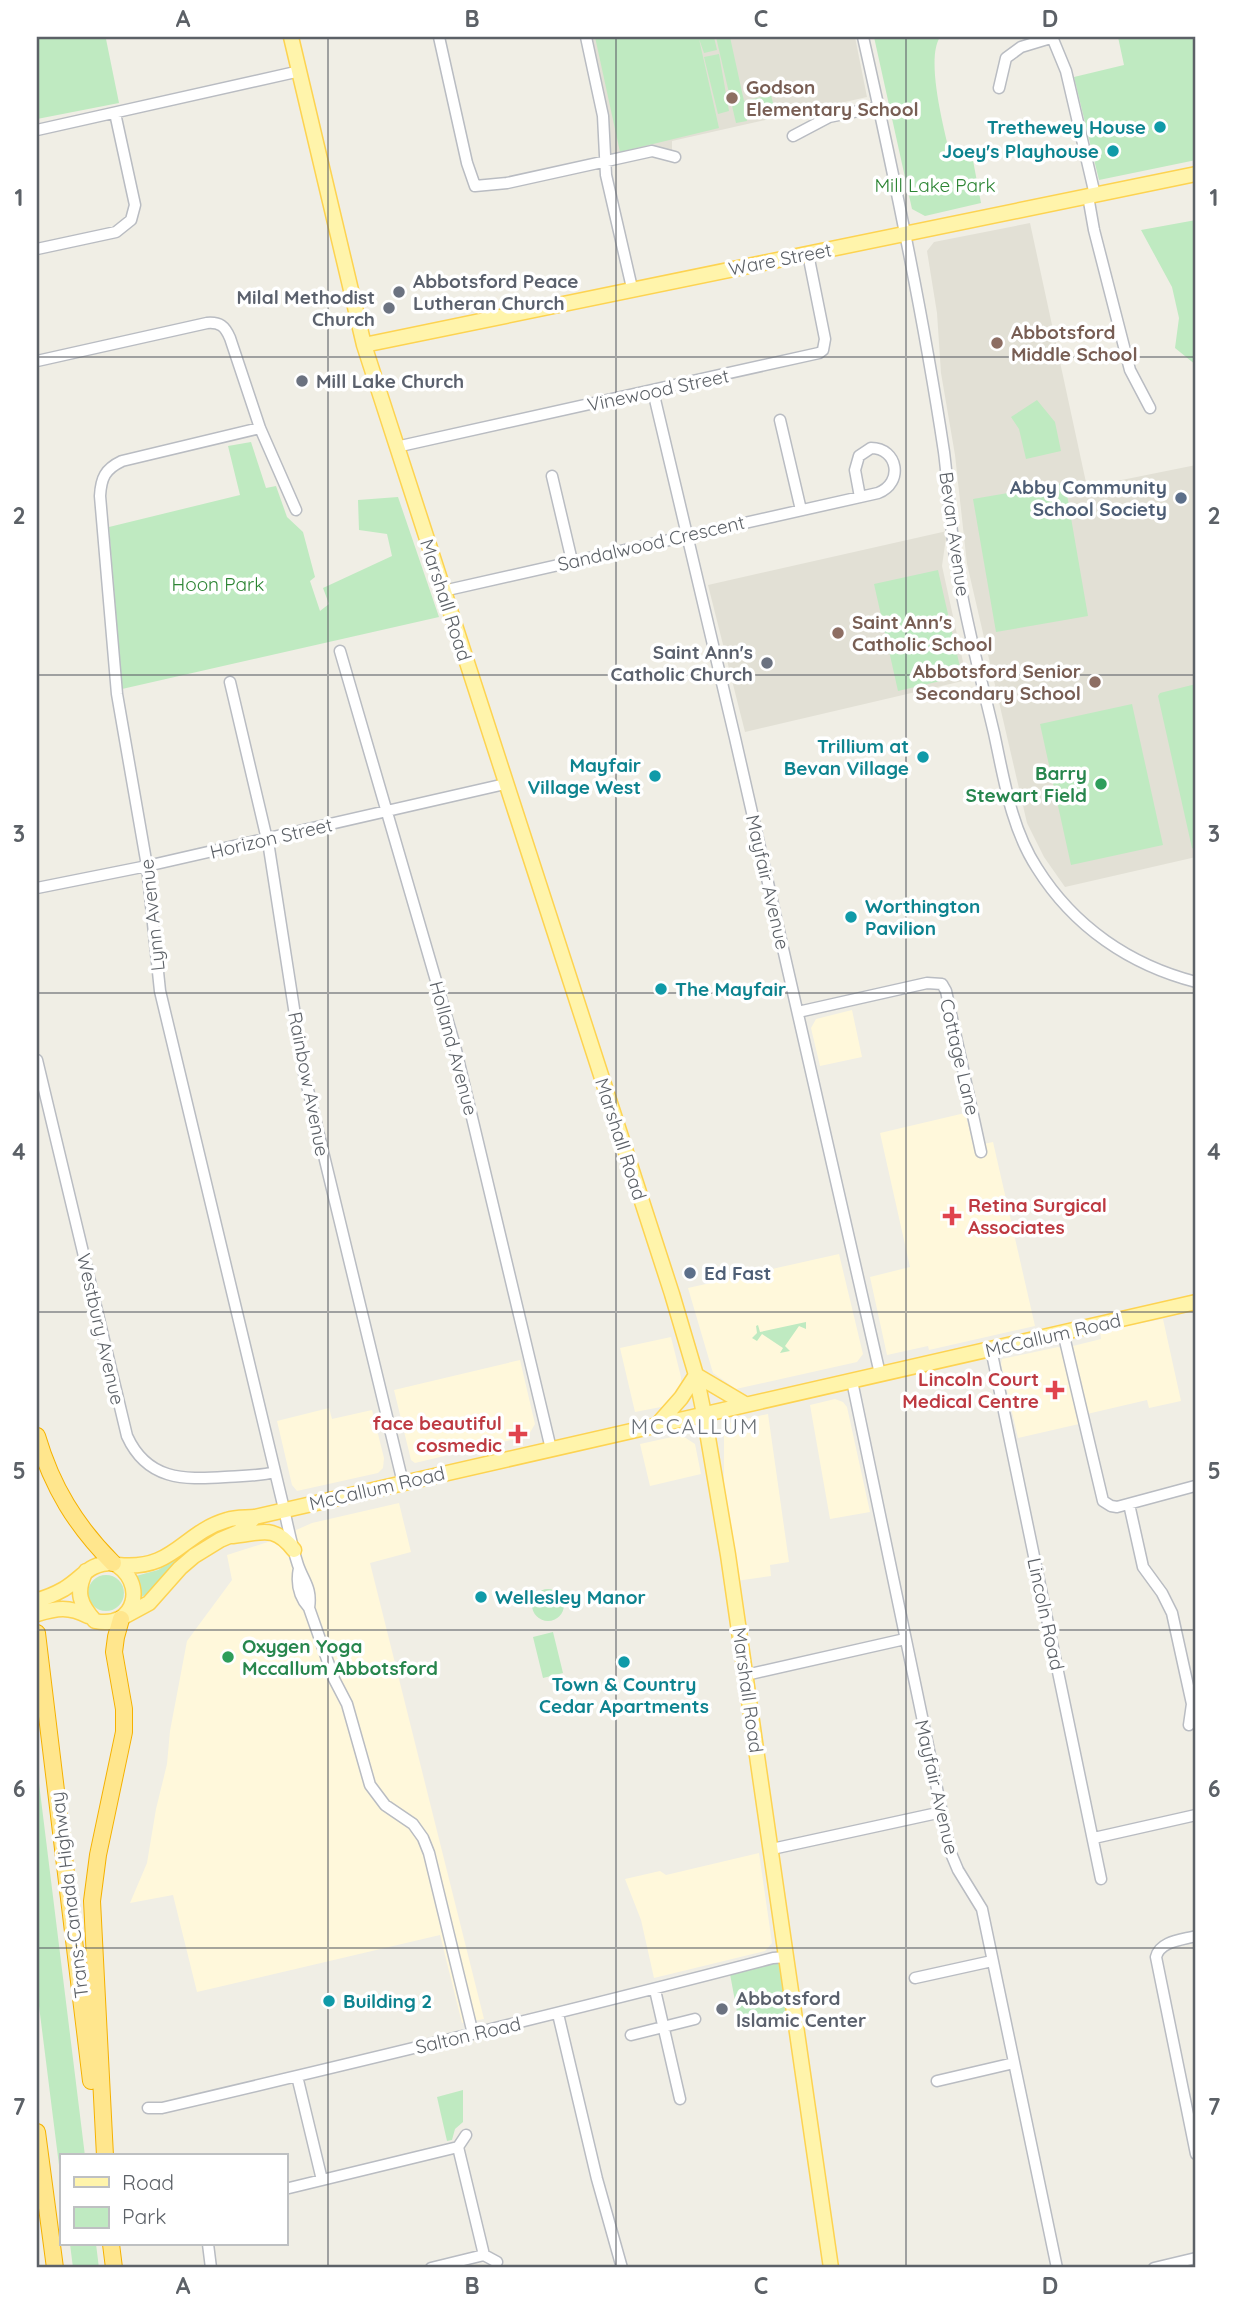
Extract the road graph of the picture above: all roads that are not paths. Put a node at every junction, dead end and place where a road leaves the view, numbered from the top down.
1 (291, 37) edge
2 (439, 37) edge
3 (586, 37) edge
4 (863, 37) edge
5 (1053, 37) edge
6 (300, 71) junction
7 (999, 88) dead end
8 (878, 107) junction
9 (115, 113) junction
10 (37, 130) edge
11 (793, 136) dead end
12 (675, 158) dead end
13 (604, 161) junction
14 (1196, 174) edge
15 (1092, 196) junction
16 (905, 234) junction
17 (37, 249) edge
18 (808, 254) junction
19 (632, 288) junction
20 (364, 345) junction
21 (37, 361) edge
22 (653, 391) junction
23 (1150, 408) dead end
24 (780, 420) dead end
25 (260, 428) junction
26 (396, 447) junction
27 (552, 476) dead end
28 (860, 497) junction
29 (296, 510) dead end
30 (801, 510) junction
31 (687, 535) junction
32 (572, 561) junction
33 (443, 592) junction
34 (340, 651) dead end
35 (230, 682) dead end
36 (505, 783) junction
37 (386, 812) junction
38 (266, 839) junction
39 (147, 866) junction
40 (37, 888) edge
41 (1196, 982) edge
42 (798, 1012) junction
43 (37, 1060) edge
44 (981, 1152) dead end
45 (1196, 1302) edge
46 (1063, 1332) junction
47 (991, 1349) junction
48 (880, 1374) junction
49 (695, 1375) junction
50 (852, 1381) junction
51 (745, 1405) junction
52 (704, 1414) junction
53 (658, 1424) junction
54 (37, 1436) edge
55 (551, 1449) junction
56 (275, 1472) junction
57 (403, 1483) junction
58 (1195, 1486) edge
59 (1129, 1504) junction
60 (284, 1509) junction
61 (255, 1517) junction
62 (228, 1537) junction
63 (294, 1550) junction
64 (116, 1564) junction
65 (86, 1571) junction
66 (37, 1600) edge
67 (57, 1600) junction
68 (37, 1614) edge
69 (123, 1618) junction
70 (95, 1621) junction
71 (37, 1633) edge
72 (905, 1639) junction
73 (746, 1675) junction
74 (1189, 1725) dead end
75 (942, 1812) junction
76 (1196, 1815) edge
77 (1094, 1838) junction
78 (772, 1849) junction
79 (1101, 1879) dead end
80 (1196, 1936) edge
81 (787, 1957) junction
82 (992, 1961) junction
83 (915, 1978) dead end
84 (654, 1990) junction
85 (558, 2014) junction
86 (695, 2019) dead end
87 (663, 2027) junction
88 (473, 2034) junction
89 (631, 2035) dead end
90 (1014, 2063) junction
91 (297, 2076) junction
92 (937, 2081) dead end
93 (680, 2099) dead end
94 (1191, 2099) edge
95 (148, 2108) dead end
96 (37, 2132) edge
97 (466, 2135) dead end
98 (458, 2147) junction
99 (103, 2154) edge
100 (103, 2154) edge
101 (1196, 2154) edge
102 (322, 2180) junction
103 (287, 2189) edge
104 (111, 2246) edge
105 (208, 2246) edge
106 (484, 2255) junction
107 (1196, 2258) edge
108 (497, 2262) dead end
109 (55, 2268) edge
110 (114, 2268) edge
111 (211, 2268) edge
112 (431, 2268) edge
113 (622, 2268) edge
114 (831, 2268) edge
115 (1057, 2268) edge
116 (1154, 2268) edge

1 - 6 main road, Marshall Road
2 - 13 street
3 - 13 street
4 - 8 street, Bevan Avenue
5 - 7 street
5 - 15 street
6 - 9 street
6 - 20 main road, Marshall Road
8 - 11 street
8 - 16 street, Bevan Avenue
9 - 10 street
9 - 17 street
12 - 13 street
13 - 19 street
14 - 15 main road, Ware Street
15 - 16 main road, Ware Street
15 - 23 street
16 - 18 main road, Ware Street
16 - 41 street, Bevan Avenue
18 - 19 main road, Ware Street
18 - 22 street, Vinewood Street
19 - 20 main road, Ware Street
20 - 26 main road, Marshall Road
21 - 25 street
22 - 26 street, Vinewood Street
22 - 31 street, Mayfair Avenue
24 - 30 street
25 - 29 street
25 - 39 street, Lynn Avenue
26 - 33 main road, Marshall Road
27 - 32 street
28 - 28 street, Sandalwood Crescent
28 - 30 street, Sandalwood Crescent
30 - 31 street, Sandalwood Crescent
31 - 32 street, Sandalwood Crescent
31 - 42 street, Mayfair Avenue
32 - 33 street, Sandalwood Crescent
33 - 36 main road, Marshall Road
34 - 37 street, Holland Avenue
35 - 38 street, Rainbow Avenue
36 - 37 street, Horizon Street
36 - 49 main road, Marshall Road
37 - 38 street, Horizon Street
37 - 55 street, Holland Avenue
38 - 39 street, Horizon Street
38 - 57 street, Rainbow Avenue
39 - 40 street, Horizon Street
39 - 56 street, Lynn Avenue
42 - 44 street, Cottage Lane
42 - 48 street, Mayfair Avenue
43 - 56 street, Westbury Avenue
45 - 46 main road, McCallum Road
46 - 47 main road, McCallum Road
46 - 59 street
47 - 48 main road, McCallum Road
47 - 77 street, Lincoln Road
48 - 50 main road, McCallum Road
49 - 51 main road
49 - 52 main road, Marshall Road
49 - 53 main road
50 - 51 main road, McCallum Road
50 - 72 street, Mayfair Avenue
51 - 52 main road, McCallum Road
52 - 53 main road, McCallum Road
52 - 73 main road, Marshall Road
53 - 55 main road, McCallum Road
54 - 64 highway
55 - 57 main road, McCallum Road
56 - 60 street, Lynn Avenue
57 - 60 main road, McCallum Road
58 - 59 street
59 - 74 street
60 - 61 main road, McCallum Road
60 - 63 street, Lynn Avenue
61 - 62 main road, McCallum Road
61 - 64 main road, McCallum Road
62 - 63 main road
62 - 69 main road, McCallum Road
63 - 88 street, Lynn Avenue
64 - 65 main road
64 - 69 main road
65 - 67 main road
65 - 70 main road
66 - 67 main road
67 - 68 main road
67 - 70 main road
69 - 70 main road
69 - 99 highway
71 - 100 highway, Trans-Canada Highway
72 - 73 street
72 - 75 street, Mayfair Avenue
73 - 78 main road, Marshall Road
75 - 78 street
75 - 82 street, Mayfair Avenue
76 - 77 street
77 - 79 street, Lincoln Road
78 - 81 main road, Marshall Road
80 - 94 street
81 - 84 street, Salton Road
81 - 114 main road, Marshall Road
82 - 83 street
82 - 90 street, Mayfair Avenue
84 - 85 street, Salton Road
84 - 87 street
85 - 88 street, Salton Road
85 - 113 street
86 - 87 street
87 - 89 street
87 - 93 street
88 - 91 street, Salton Road
90 - 92 street
90 - 115 street, Mayfair Avenue
91 - 95 street, Salton Road
91 - 102 street
94 - 101 street
96 - 109 highway
97 - 98 street
98 - 102 street
98 - 106 street
102 - 103 street
104 - 110 highway
105 - 111 street
106 - 108 street
106 - 112 street
107 - 116 street

